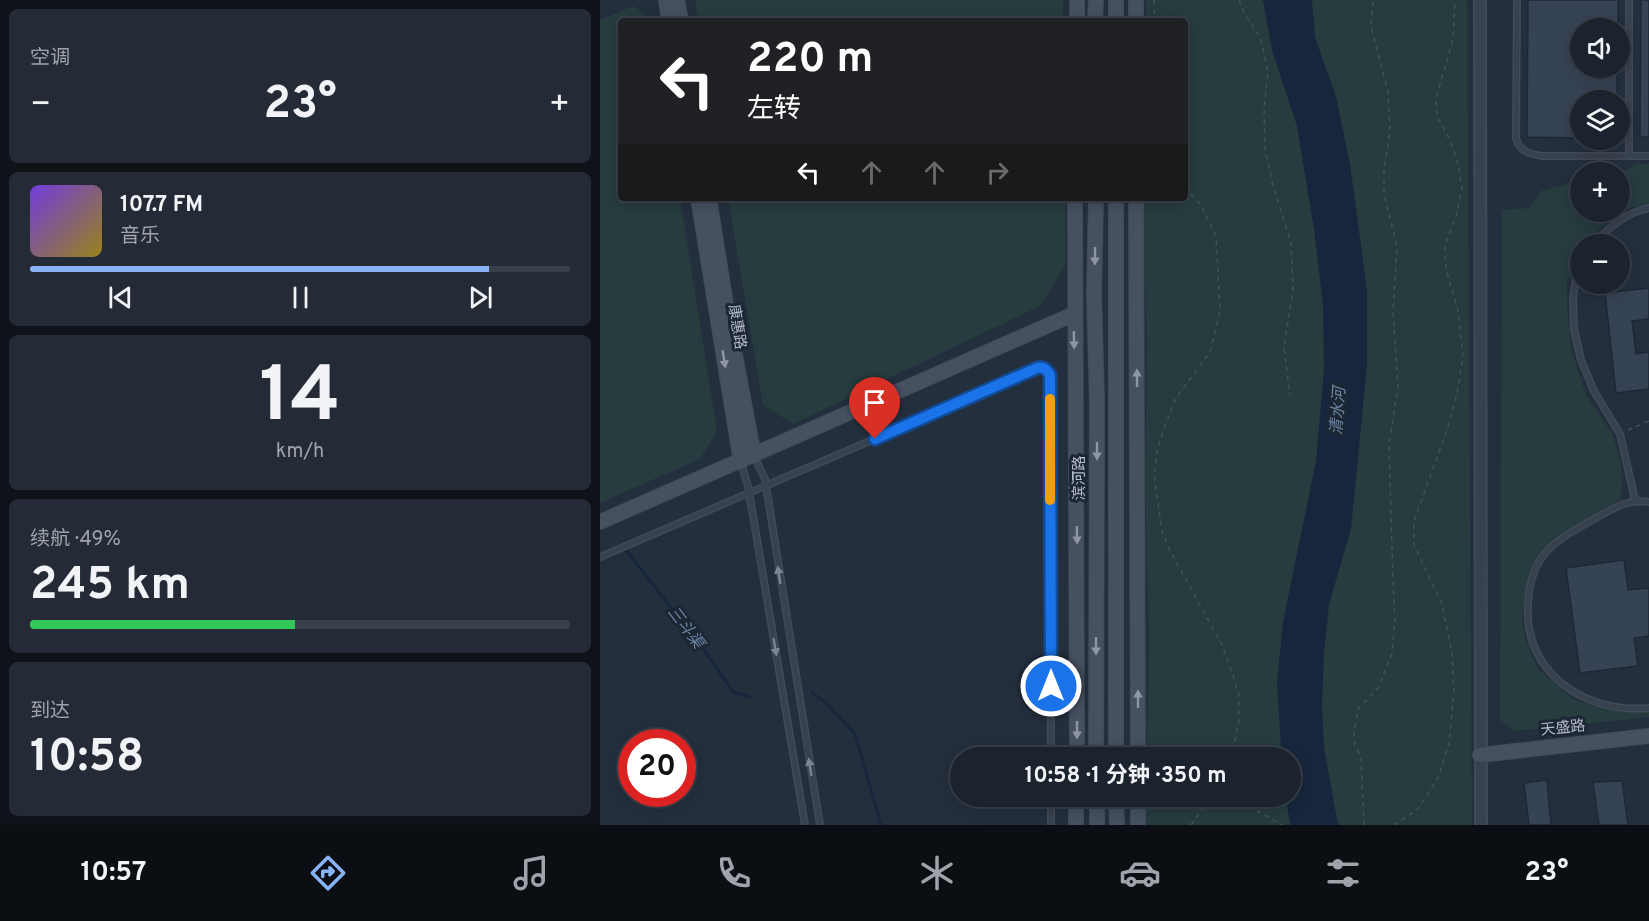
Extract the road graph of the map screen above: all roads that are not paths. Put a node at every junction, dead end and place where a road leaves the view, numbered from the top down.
1 (666, 0) edge
2 (678, 0) edge
3 (1077, 0) edge
4 (1096, 0) edge
5 (1116, 0) edge
6 (1136, 0) edge
7 (1480, 0) edge
8 (1517, 0) edge
9 (1629, 0) edge
10 (669, 18) edge
11 (681, 18) edge
12 (1077, 18) edge
13 (1095, 18) edge
14 (1116, 18) edge
15 (1136, 18) edge
16 (1629, 156) junction
17 (1649, 156) edge
18 (698, 201) edge
19 (709, 201) edge
20 (1075, 201) edge
21 (1096, 201) edge
22 (1116, 201) edge
23 (1136, 201) edge
24 (1649, 208) edge
25 (1603, 234) edge
26 (1574, 294) edge
27 (1074, 314) junction
28 (754, 456) junction
29 (741, 462) junction
30 (766, 486) junction
31 (749, 493) junction
32 (1635, 500) junction
33 (1649, 502) edge
34 (600, 522) edge
35 (600, 557) edge
36 (1649, 708) edge
37 (1649, 736) edge
38 (1051, 747) edge
39 (1077, 747) edge
40 (1096, 747) edge
41 (1116, 747) edge
42 (1138, 747) edge
43 (1480, 755) junction
44 (1051, 807) edge
45 (1076, 807) edge
46 (1097, 807) edge
47 (1116, 807) edge
48 (1138, 807) edge
49 (805, 825) edge
50 (820, 825) edge
51 (1051, 825) edge
52 (1076, 825) edge
53 (1097, 825) edge
54 (1116, 825) edge
55 (1138, 825) edge
56 (1481, 825) edge

1 - 10 street
2 - 11 street
3 - 12 street
4 - 13 street
5 - 14 street
6 - 15 street
7 - 43 street
8 - 16 lane
9 - 16 lane
16 - 17 lane
18 -> 29 street, 康惠路
19 - 28 street, 康惠路
20 - 27 street
21 -> 40 street, 滨河路
22 - 41 street
42 -> 23 street
24 - 25 lane
26 - 32 lane
27 - 28 street
27 -> 39 street
28 - 29 street
28 - 30 lane
29 - 31 lane
29 - 34 street
30 - 31 lane
30 - 38 lane
50 -> 30 lane
31 - 35 lane
31 -> 49 lane
32 - 33 lane
32 - 36 lane
37 - 43 street, 天盛路
43 - 56 street
44 - 51 lane
45 - 52 street
46 - 53 street
47 - 54 street
48 - 55 street

